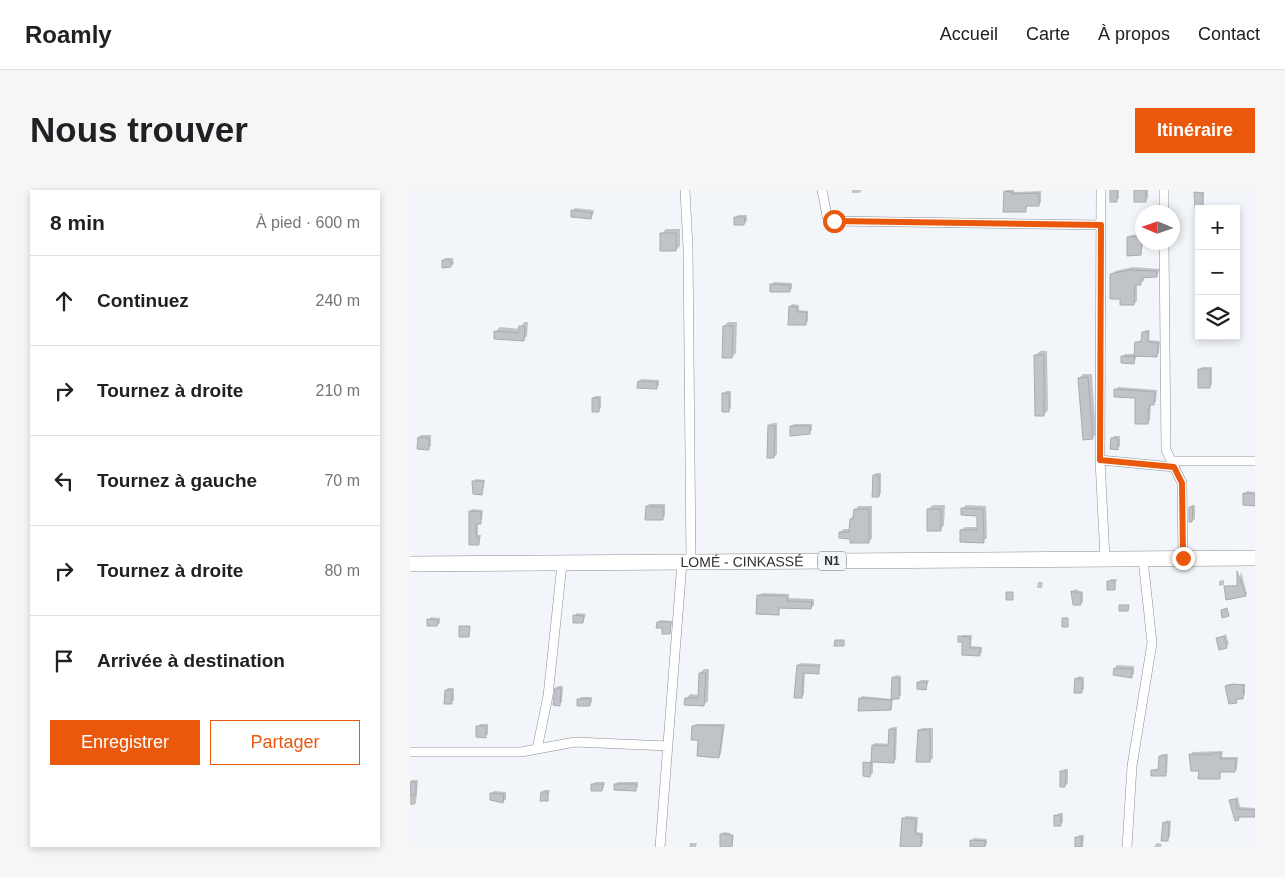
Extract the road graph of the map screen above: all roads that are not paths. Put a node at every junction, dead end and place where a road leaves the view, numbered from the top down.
1 (685, 190) edge
2 (822, 190) edge
3 (1101, 190) edge
4 (1164, 190) edge
5 (1164, 205) edge
6 (1101, 225) junction
7 (1164, 250) edge
8 (1100, 460) junction
9 (1255, 461) edge
10 (1172, 464) junction
11 (1183, 558) junction
12 (1255, 558) edge
13 (1105, 559) junction
14 (1142, 559) junction
15 (686, 562) junction
16 (410, 564) edge
17 (562, 564) junction
18 (668, 746) junction
19 (537, 749) junction
20 (410, 752) edge
21 (660, 847) edge
22 (1127, 847) edge

1 - 15 street
2 - 6 street
3 - 6 street
4 - 5 street
6 - 8 street
7 - 10 street
8 - 10 street
8 - 13 street
9 - 10 street
10 - 11 street
11 - 12 highway, LOMÉ - CINKASSÉ / N1
11 - 14 highway, LOMÉ - CINKASSÉ / N1
13 - 14 highway, LOMÉ - CINKASSÉ / N1
13 - 15 highway, LOMÉ - CINKASSÉ / N1
14 - 22 street
15 - 17 highway, LOMÉ - CINKASSÉ / N1
15 - 18 street
16 - 17 highway, LOMÉ - CINKASSÉ / N1
17 - 19 street
18 - 19 street
18 - 21 street
19 - 20 street

